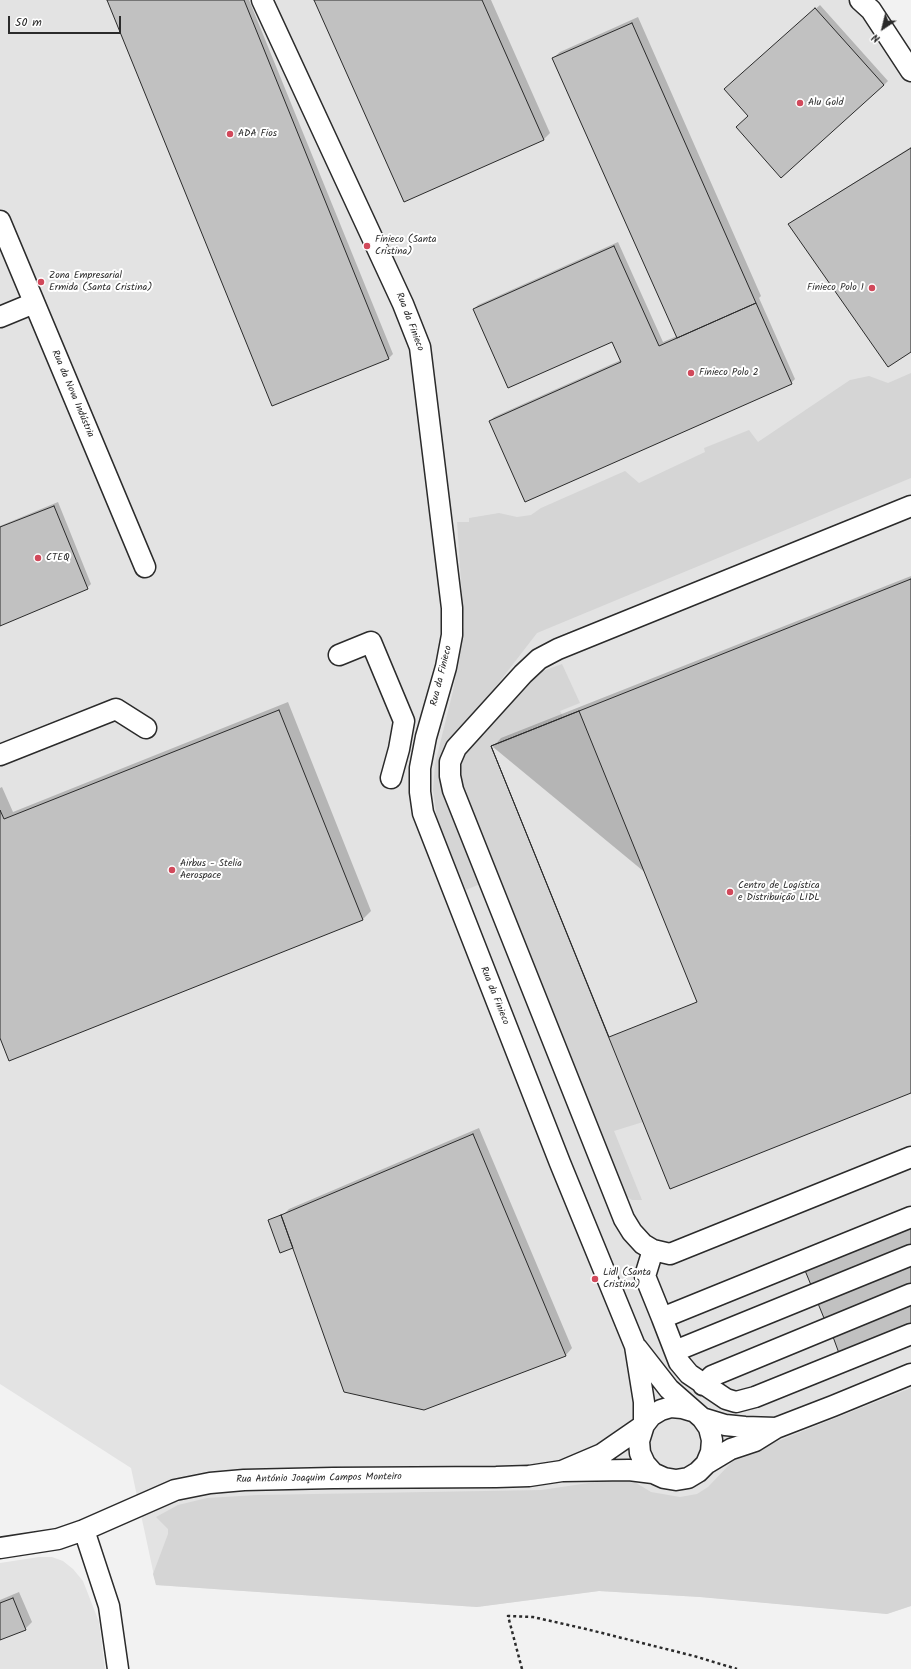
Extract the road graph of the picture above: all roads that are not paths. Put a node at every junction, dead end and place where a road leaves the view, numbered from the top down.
1 (262, 0) edge
2 (860, 0) edge
3 (911, 71) edge
4 (0, 221) edge
5 (34, 303) junction
6 (0, 317) edge
7 (911, 506) edge
8 (145, 566) dead end
9 (339, 655) dead end
10 (146, 728) dead end
11 (0, 755) edge
12 (391, 778) dead end
13 (911, 1157) edge
14 (911, 1217) edge
15 (653, 1250) junction
16 (911, 1255) edge
17 (911, 1294) edge
18 (662, 1318) junction
19 (911, 1334) edge
20 (635, 1346) junction
21 (675, 1352) junction
22 (911, 1374) edge
23 (703, 1384) junction
24 (697, 1415) junction
25 (644, 1424) junction
26 (776, 1428) junction
27 (706, 1464) junction
28 (562, 1471) junction
29 (653, 1473) junction
30 (84, 1530) junction
31 (0, 1548) edge
32 (118, 1669) edge

1 - 20 street, Rua da Finieco
2 - 3 street
4 - 5 street, Rua da Nova Indústria
5 - 6 street
5 - 8 street, Rua da Nova Indústria
7 - 15 street
9 - 12 street
10 - 11 street
13 - 15 street
14 - 18 street
15 - 18 street
16 - 21 street
17 - 23 street
18 - 21 street
19 - 23 street
20 - 24 street
20 - 25 street
21 - 23 street
22 - 26 street
24 - 25 street
24 - 26 street
24 - 27 street
25 - 28 street
25 - 29 street
26 - 27 street
27 - 29 street
28 - 29 street
28 - 30 street, Rua António Joaquim Campos Monteiro
30 - 31 street, Rua António Joaquim Campos Monteiro
30 - 32 street

